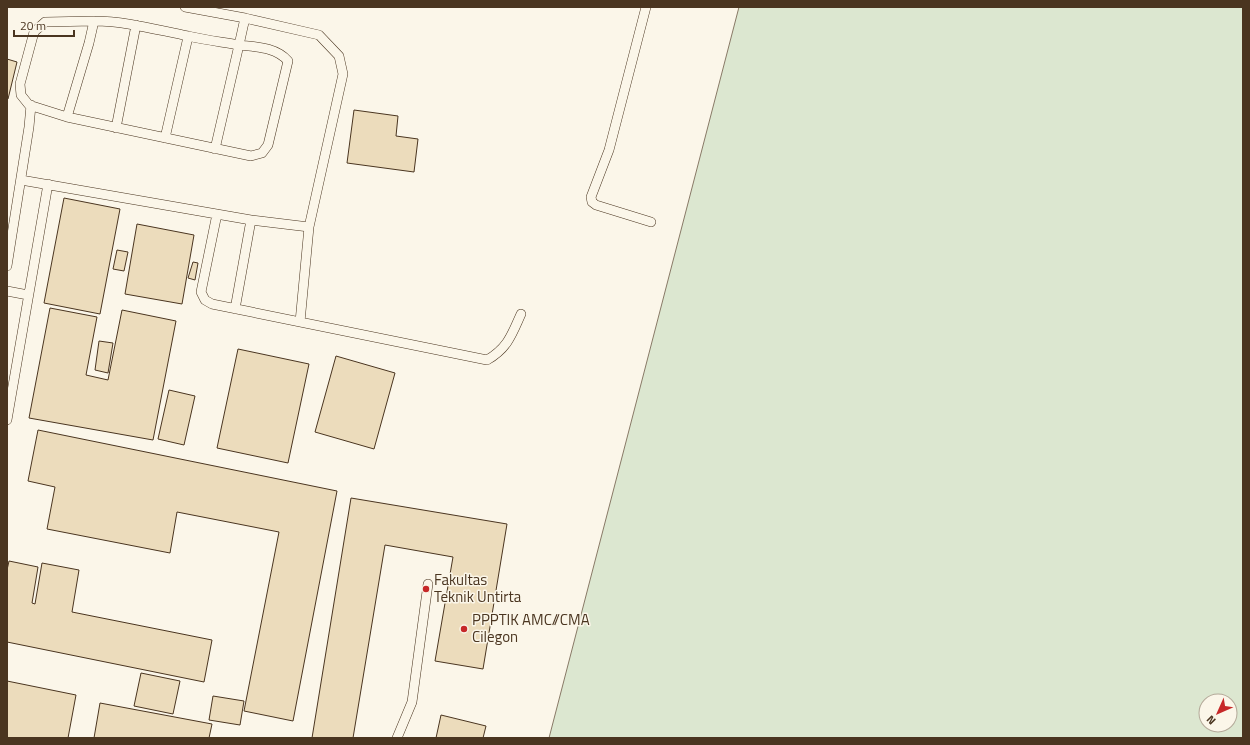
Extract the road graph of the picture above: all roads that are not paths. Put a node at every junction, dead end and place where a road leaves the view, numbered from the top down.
1 (185, 7) edge
2 (646, 7) edge
3 (245, 18) junction
4 (94, 21) junction
5 (136, 25) junction
6 (188, 36) junction
7 (239, 44) junction
8 (31, 105) junction
9 (67, 117) junction
10 (116, 128) junction
11 (165, 138) junction
12 (215, 149) junction
13 (20, 180) junction
14 (48, 184) junction
15 (217, 214) junction
16 (250, 220) junction
17 (651, 222) dead end
18 (309, 227) junction
19 (7, 266) edge
20 (7, 291) edge
21 (28, 295) junction
22 (235, 309) junction
23 (521, 314) dead end
24 (300, 322) junction
25 (7, 420) edge
26 (428, 584) dead end
27 (397, 738) edge

1 - 3 lane
2 - 17 lane
3 - 7 lane
3 - 18 lane
4 - 5 lane
4 - 8 lane
4 - 9 lane
5 - 6 lane
5 - 10 lane
6 - 7 lane
6 - 11 lane
7 - 12 lane
7 - 12 lane
8 - 9 lane
8 - 13 lane
9 - 10 lane
10 - 11 lane
11 - 12 lane
13 - 14 lane
13 - 19 lane
14 - 15 lane
14 - 21 lane
15 - 16 lane
15 - 22 lane
16 - 18 lane
16 - 22 lane
18 - 24 lane
20 - 21 lane
21 - 25 lane
22 - 24 lane
23 - 24 lane
26 - 27 lane

